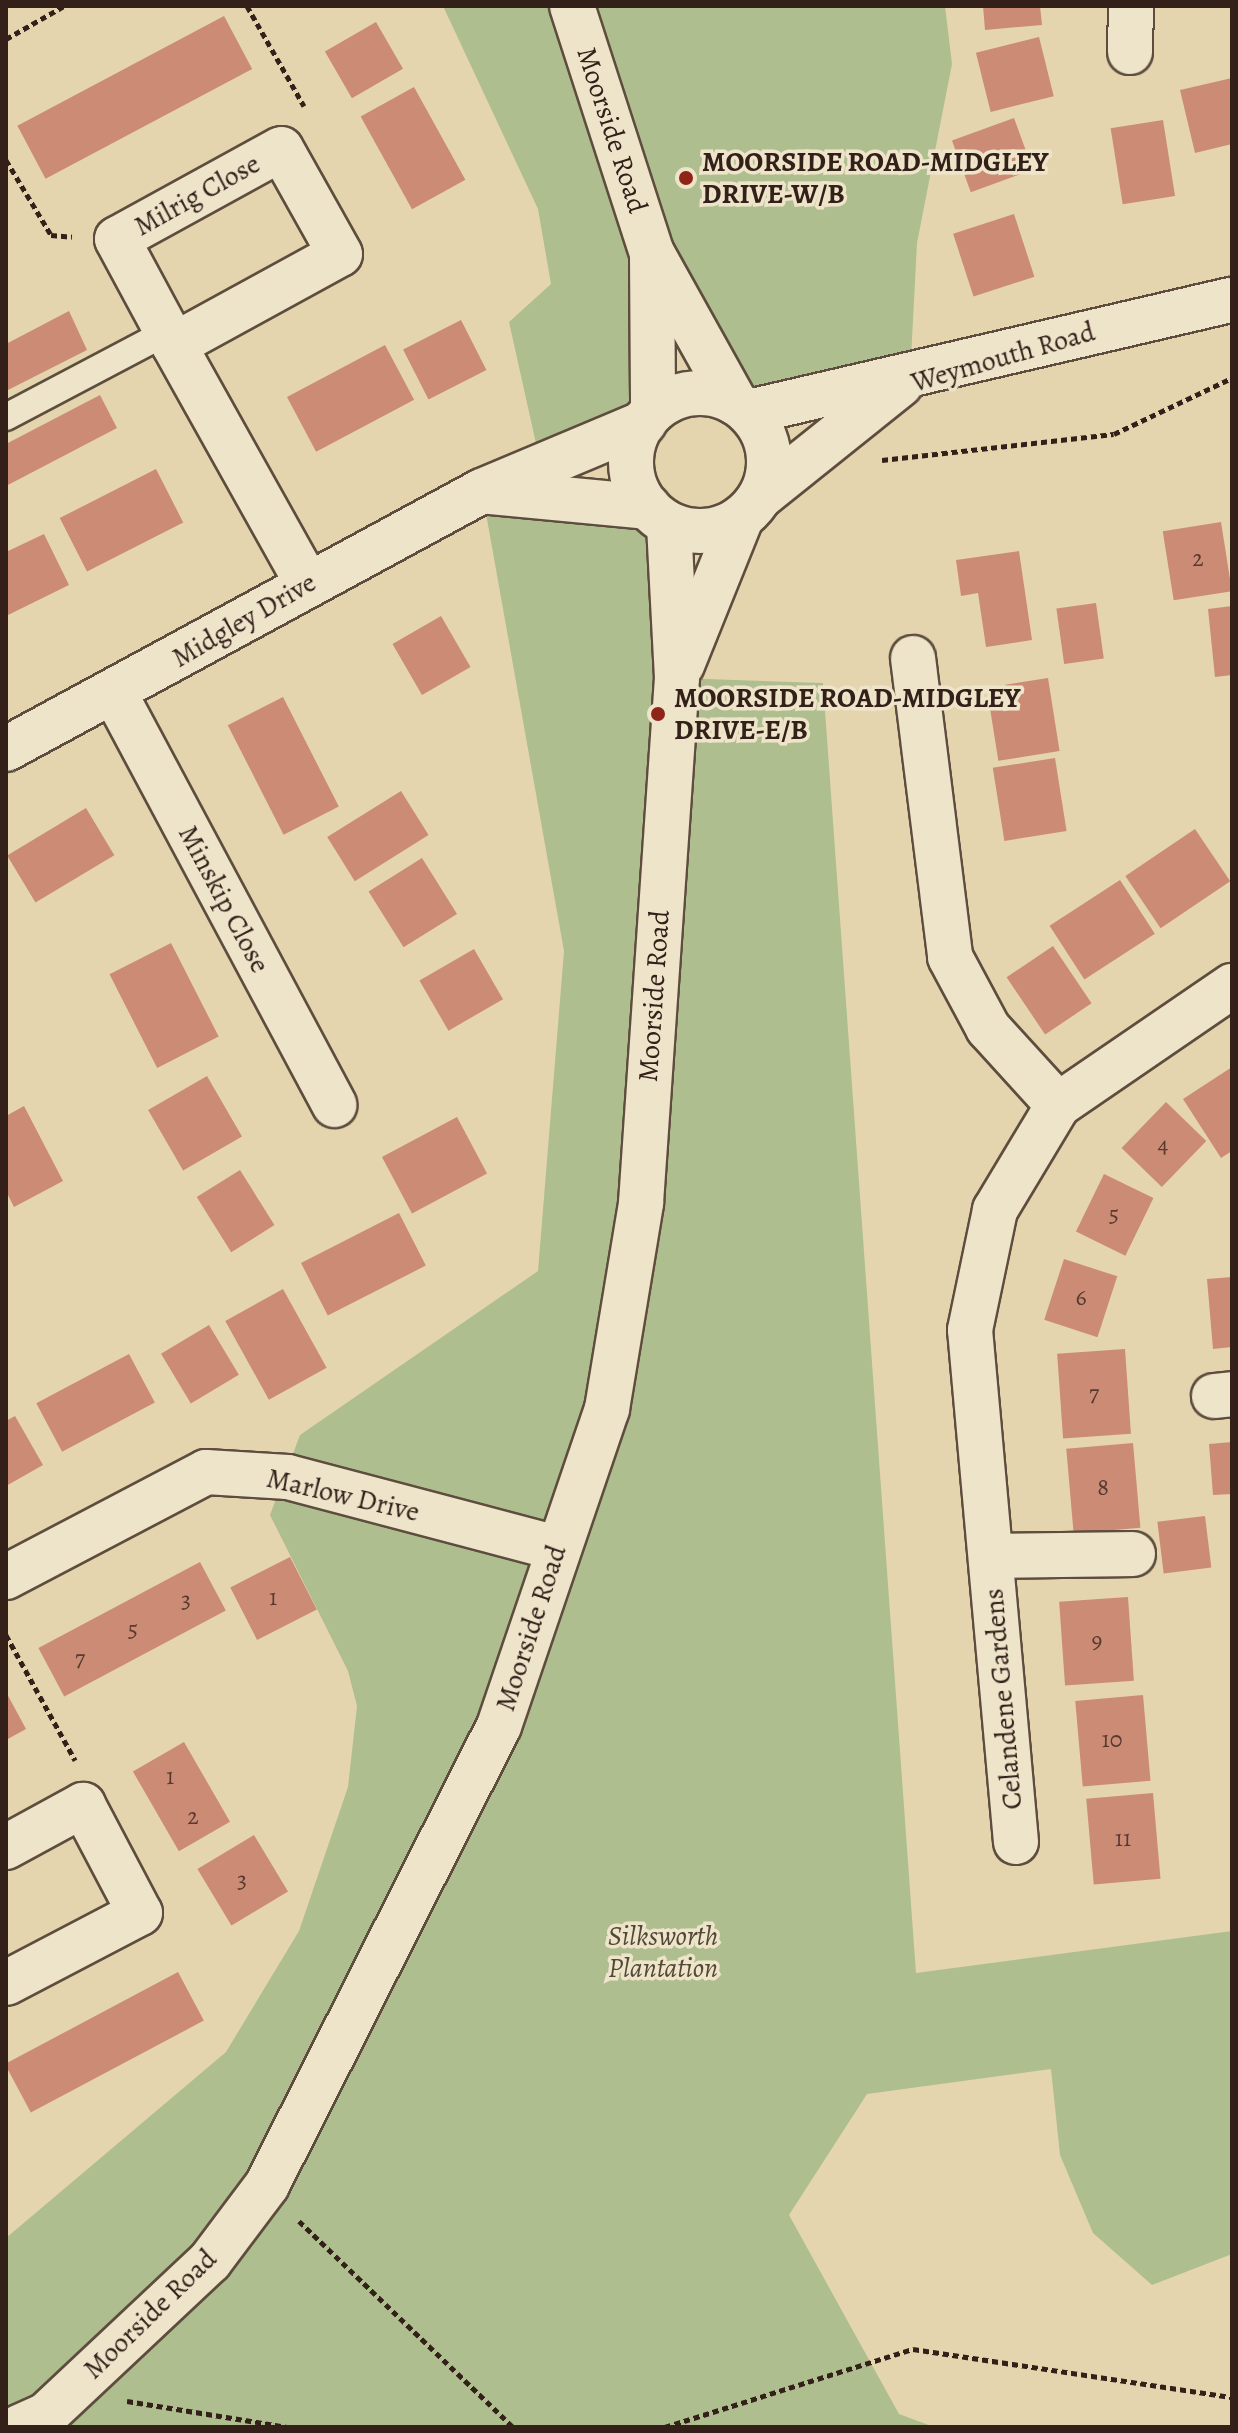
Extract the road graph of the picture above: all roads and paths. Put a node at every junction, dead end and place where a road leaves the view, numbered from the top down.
1 (64, 6) edge
2 (247, 6) edge
3 (572, 6) edge
4 (6, 39) edge
5 (280, 64) dead end
6 (6, 160) edge
7 (117, 239) junction
8 (652, 253) junction
9 (1232, 300) edge
10 (171, 339) junction
11 (910, 378) junction
12 (1232, 378) edge
13 (742, 407) junction
14 (6, 417) edge
15 (648, 417) junction
16 (866, 463) dead end
17 (482, 491) junction
18 (751, 507) junction
19 (658, 515) junction
20 (307, 583) junction
21 (913, 658) dead end
22 (677, 678) junction
23 (115, 694) junction
24 (6, 749) edge
25 (1232, 986) edge
26 (334, 1105) dead end
27 (1058, 1105) junction
28 (557, 1548) junction
29 (1133, 1554) dead end
30 (991, 1556) junction
31 (6, 1577) edge
32 (6, 1635) edge
33 (83, 1805) junction
34 (1016, 1842) dead end
35 (6, 1847) edge
36 (6, 1983) edge
37 (267, 2185) junction
38 (78, 2384) junction
39 (1232, 2397) edge
40 (19, 2427) edge
41 (287, 2427) edge
42 (513, 2427) edge
43 (665, 2427) edge

1 - 4 path
2 - 5 path
3 - 8 street, Moorside Road
6 - 7 path
7 - 10 street, Milrig Close
7 - 10 street, Milrig Close
8 - 13 street, Moorside Road
8 - 15 street, Moorside Road
9 - 11 street, Weymouth Road
10 - 14 lane
10 - 20 street, Milrig Close
11 - 13 street
11 - 18 street, Weymouth Road
12 - 16 path
13 - 15 street
13 - 18 street, Moorside Road
15 - 17 street, Midgley Drive
15 - 19 street, Moorside Road
17 - 19 street
17 - 20 street, Midgley Drive
18 - 19 street
18 - 22 street
19 - 22 street, Moorside Road
20 - 23 street, Midgley Drive
21 - 27 street
22 - 28 street, Moorside Road
23 - 24 street, Midgley Drive
23 - 26 street, Minskip Close
25 - 27 street, Celandene Gardens
27 - 30 street, Celandene Gardens
28 - 31 street, Marlow Drive
28 - 37 street, Moorside Road
29 - 30 street, Celandene Gardens
30 - 34 street, Celandene Gardens
32 - 33 path
33 - 35 street
33 - 36 street
37 - 38 street, Moorside Road
37 - 42 path
38 - 40 street, Moorside Road
38 - 41 path
39 - 43 path

